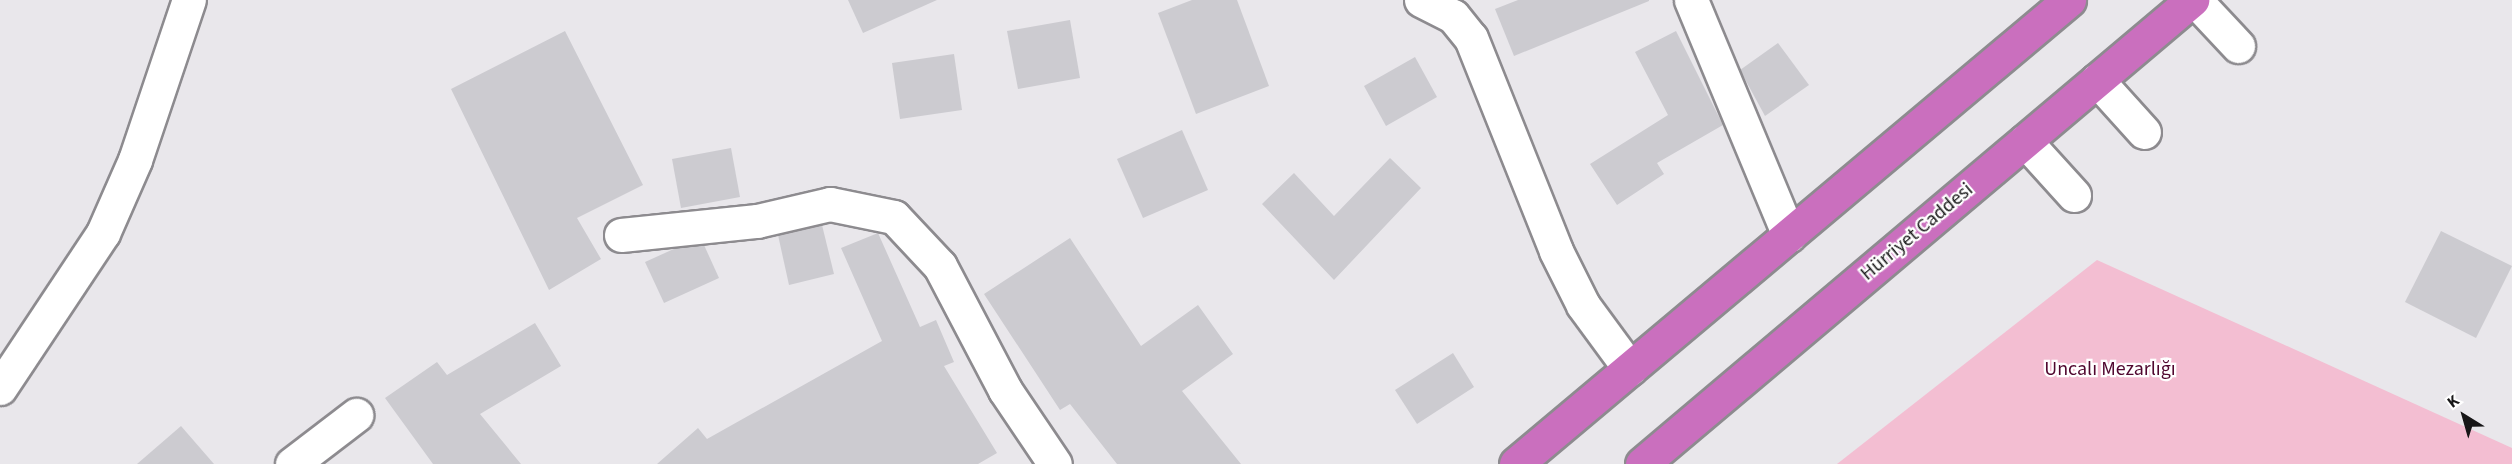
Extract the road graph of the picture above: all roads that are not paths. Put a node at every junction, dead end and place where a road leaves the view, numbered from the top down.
1 (189, 0) edge
2 (1421, 0) edge
3 (1691, 0) edge
4 (2069, 0) edge
5 (2194, 0) edge
6 (2238, 46) dead end
7 (2097, 80) junction
8 (2144, 132) dead end
9 (2025, 141) junction
10 (2074, 195) dead end
11 (621, 235) dead end
12 (1789, 236) junction
13 (1630, 369) junction
14 (0, 388) edge
15 (356, 415) dead end
16 (292, 464) edge
17 (1055, 464) edge
18 (1516, 464) edge
19 (1642, 464) edge

1 - 14 street
2 - 13 street
3 - 12 street
4 - 12 highway
5 - 6 street
5 - 7 highway, Hürriyet Caddesi
7 - 8 street
7 - 9 highway, Hürriyet Caddesi
9 - 10 street
9 - 19 highway, Hürriyet Caddesi
11 - 17 street
12 - 13 highway
13 - 18 highway
15 - 16 street

